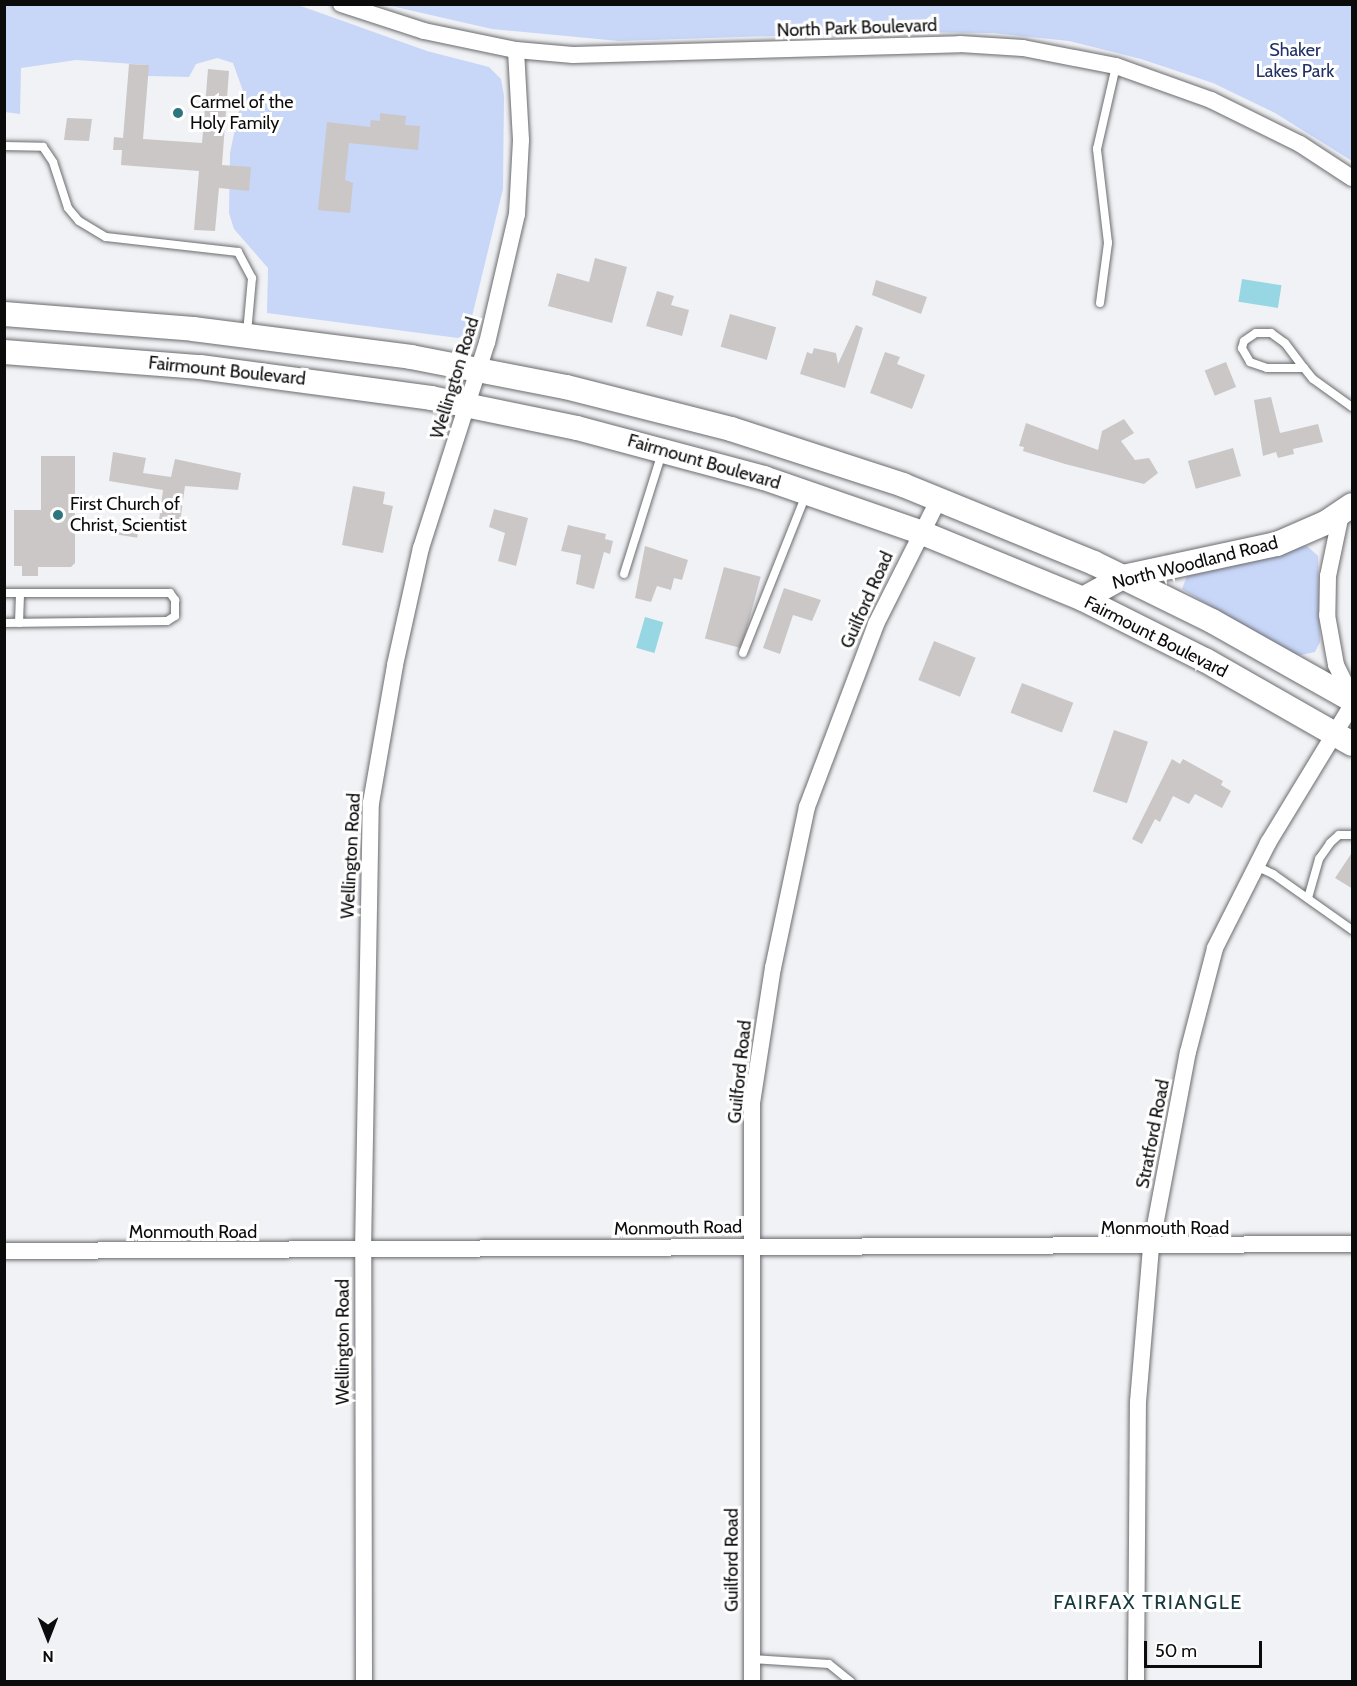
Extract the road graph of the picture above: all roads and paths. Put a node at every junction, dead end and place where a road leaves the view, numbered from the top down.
1 (341, 4) edge
2 (516, 50) junction
3 (1116, 66) junction
4 (4, 146) edge
5 (1353, 178) edge
6 (1101, 303) dead end
7 (4, 314) edge
8 (247, 335) junction
9 (4, 352) edge
10 (479, 368) junction
11 (1304, 368) junction
12 (467, 405) junction
13 (1353, 407) edge
14 (663, 449) junction
15 (807, 492) junction
16 (939, 499) junction
17 (1347, 509) edge
18 (920, 532) junction
19 (624, 574) dead end
20 (1123, 577) junction
21 (4, 593) edge
22 (20, 593) junction
23 (1083, 599) junction
24 (4, 623) edge
25 (19, 623) junction
26 (743, 653) dead end
27 (1353, 699) edge
28 (1353, 705) edge
29 (1344, 738) edge
30 (1353, 835) edge
31 (1256, 866) junction
32 (1308, 898) junction
33 (1353, 930) edge
34 (1353, 1244) edge
35 (752, 1247) junction
36 (1151, 1247) junction
37 (4, 1251) edge
38 (363, 1251) junction
39 (752, 1659) junction
40 (364, 1682) edge
41 (752, 1682) edge
42 (851, 1682) edge
43 (1136, 1682) edge

1 - 2 street, North Park Boulevard
2 - 3 street, North Park Boulevard
2 - 10 street, Wellington Road
3 - 5 street, North Park Boulevard
3 - 6 lane
4 - 8 lane
7 - 8 main road, Fairmount Boulevard
8 - 10 main road, Fairmount Boulevard
9 - 12 main road, Fairmount Boulevard
10 - 12 street, Wellington Road
10 - 16 main road, Fairmount Boulevard
11 - 11 lane
11 - 13 lane
12 - 14 main road, Fairmount Boulevard
12 - 38 street, Wellington Road
14 - 15 main road, Fairmount Boulevard
14 - 19 lane
15 - 18 main road, Fairmount Boulevard
15 - 26 lane
16 - 18 street, Guilford Road
16 - 20 main road, Fairmount Boulevard
17 - 20 main road, North Woodland Road
17 - 27 street, North Woodland Road
18 - 23 main road, Fairmount Boulevard
18 - 35 street, Guilford Road
20 - 23 main road, North Woodland Road
20 - 27 main road, Fairmount Boulevard
21 - 22 lane
22 - 25 lane
22 - 25 lane
23 - 29 main road, Fairmount Boulevard
24 - 25 lane
28 - 29 street, Stratford Road
29 - 31 street, Stratford Road
30 - 32 lane
31 - 32 lane
31 - 36 street, Stratford Road
32 - 33 lane
34 - 36 street, Monmouth Road
35 - 36 street, Monmouth Road
35 - 38 street, Monmouth Road
35 - 39 street, Guilford Road
36 - 43 street, Stratford Road
37 - 38 street, Monmouth Road
38 - 40 street, Wellington Road
39 - 41 street, Guilford Road
39 - 42 lane

